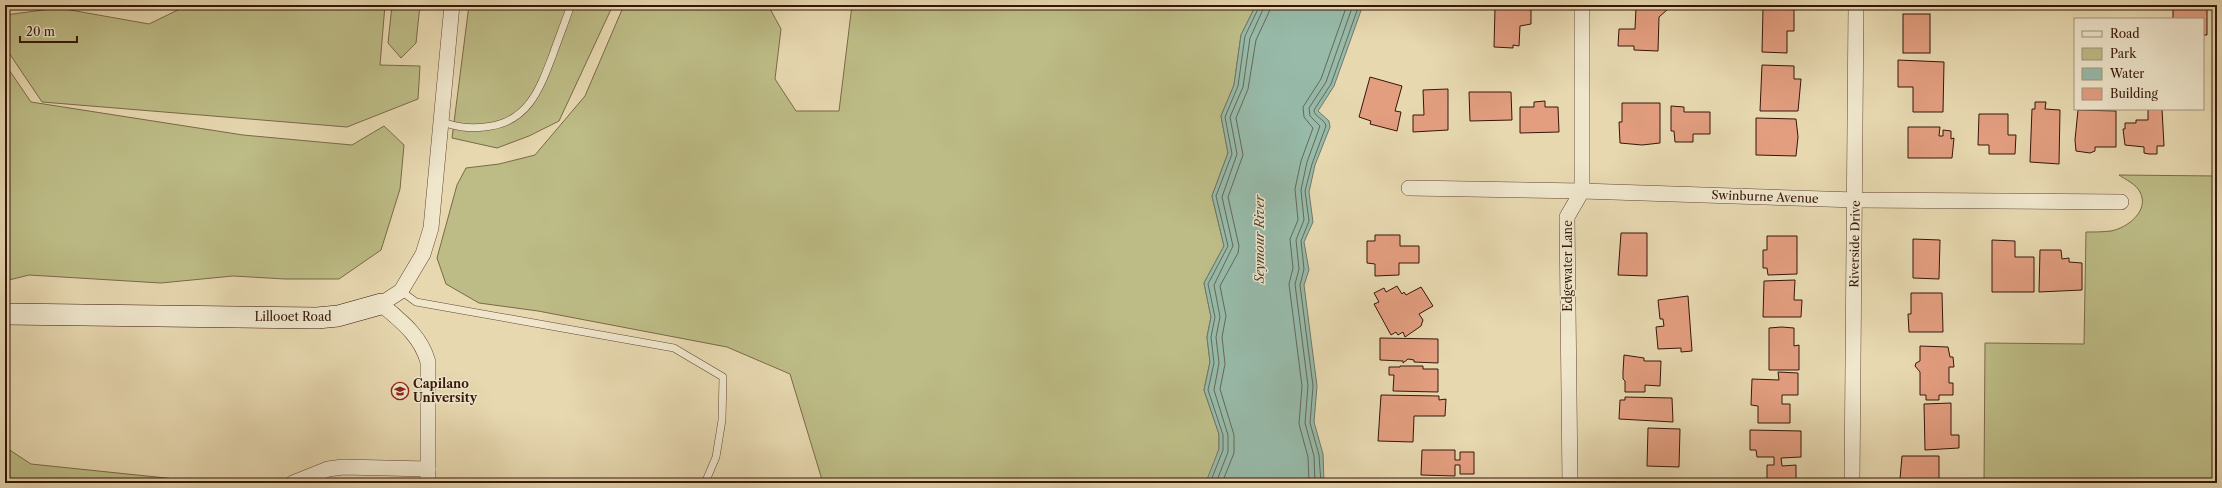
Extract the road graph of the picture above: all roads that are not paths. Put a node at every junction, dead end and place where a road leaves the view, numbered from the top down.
1 (452, 5) edge
2 (571, 5) edge
3 (1582, 5) edge
4 (1856, 5) edge
5 (440, 121) junction
6 (1409, 188) dead end
7 (1582, 191) junction
8 (1856, 200) junction
9 (2121, 202) dead end
10 (400, 291) junction
11 (380, 304) junction
12 (5, 314) edge
13 (428, 476) edge
14 (293, 483) edge
15 (705, 483) edge
16 (1570, 483) edge
17 (1852, 483) edge

1 - 5 street, Lillooet Road
2 - 5 lane
3 - 7 street, Edgewater Lane
4 - 8 street, Riverside Drive
5 - 10 street, Lillooet Road
6 - 7 street, Swinburne Avenue
7 - 8 street, Swinburne Avenue
7 - 16 street, Edgewater Lane
8 - 9 street, Swinburne Avenue
8 - 17 street, Riverside Drive
10 - 11 street, Lillooet Road
10 - 15 lane
11 - 12 street, Lillooet Road
11 - 13 street
13 - 14 street

